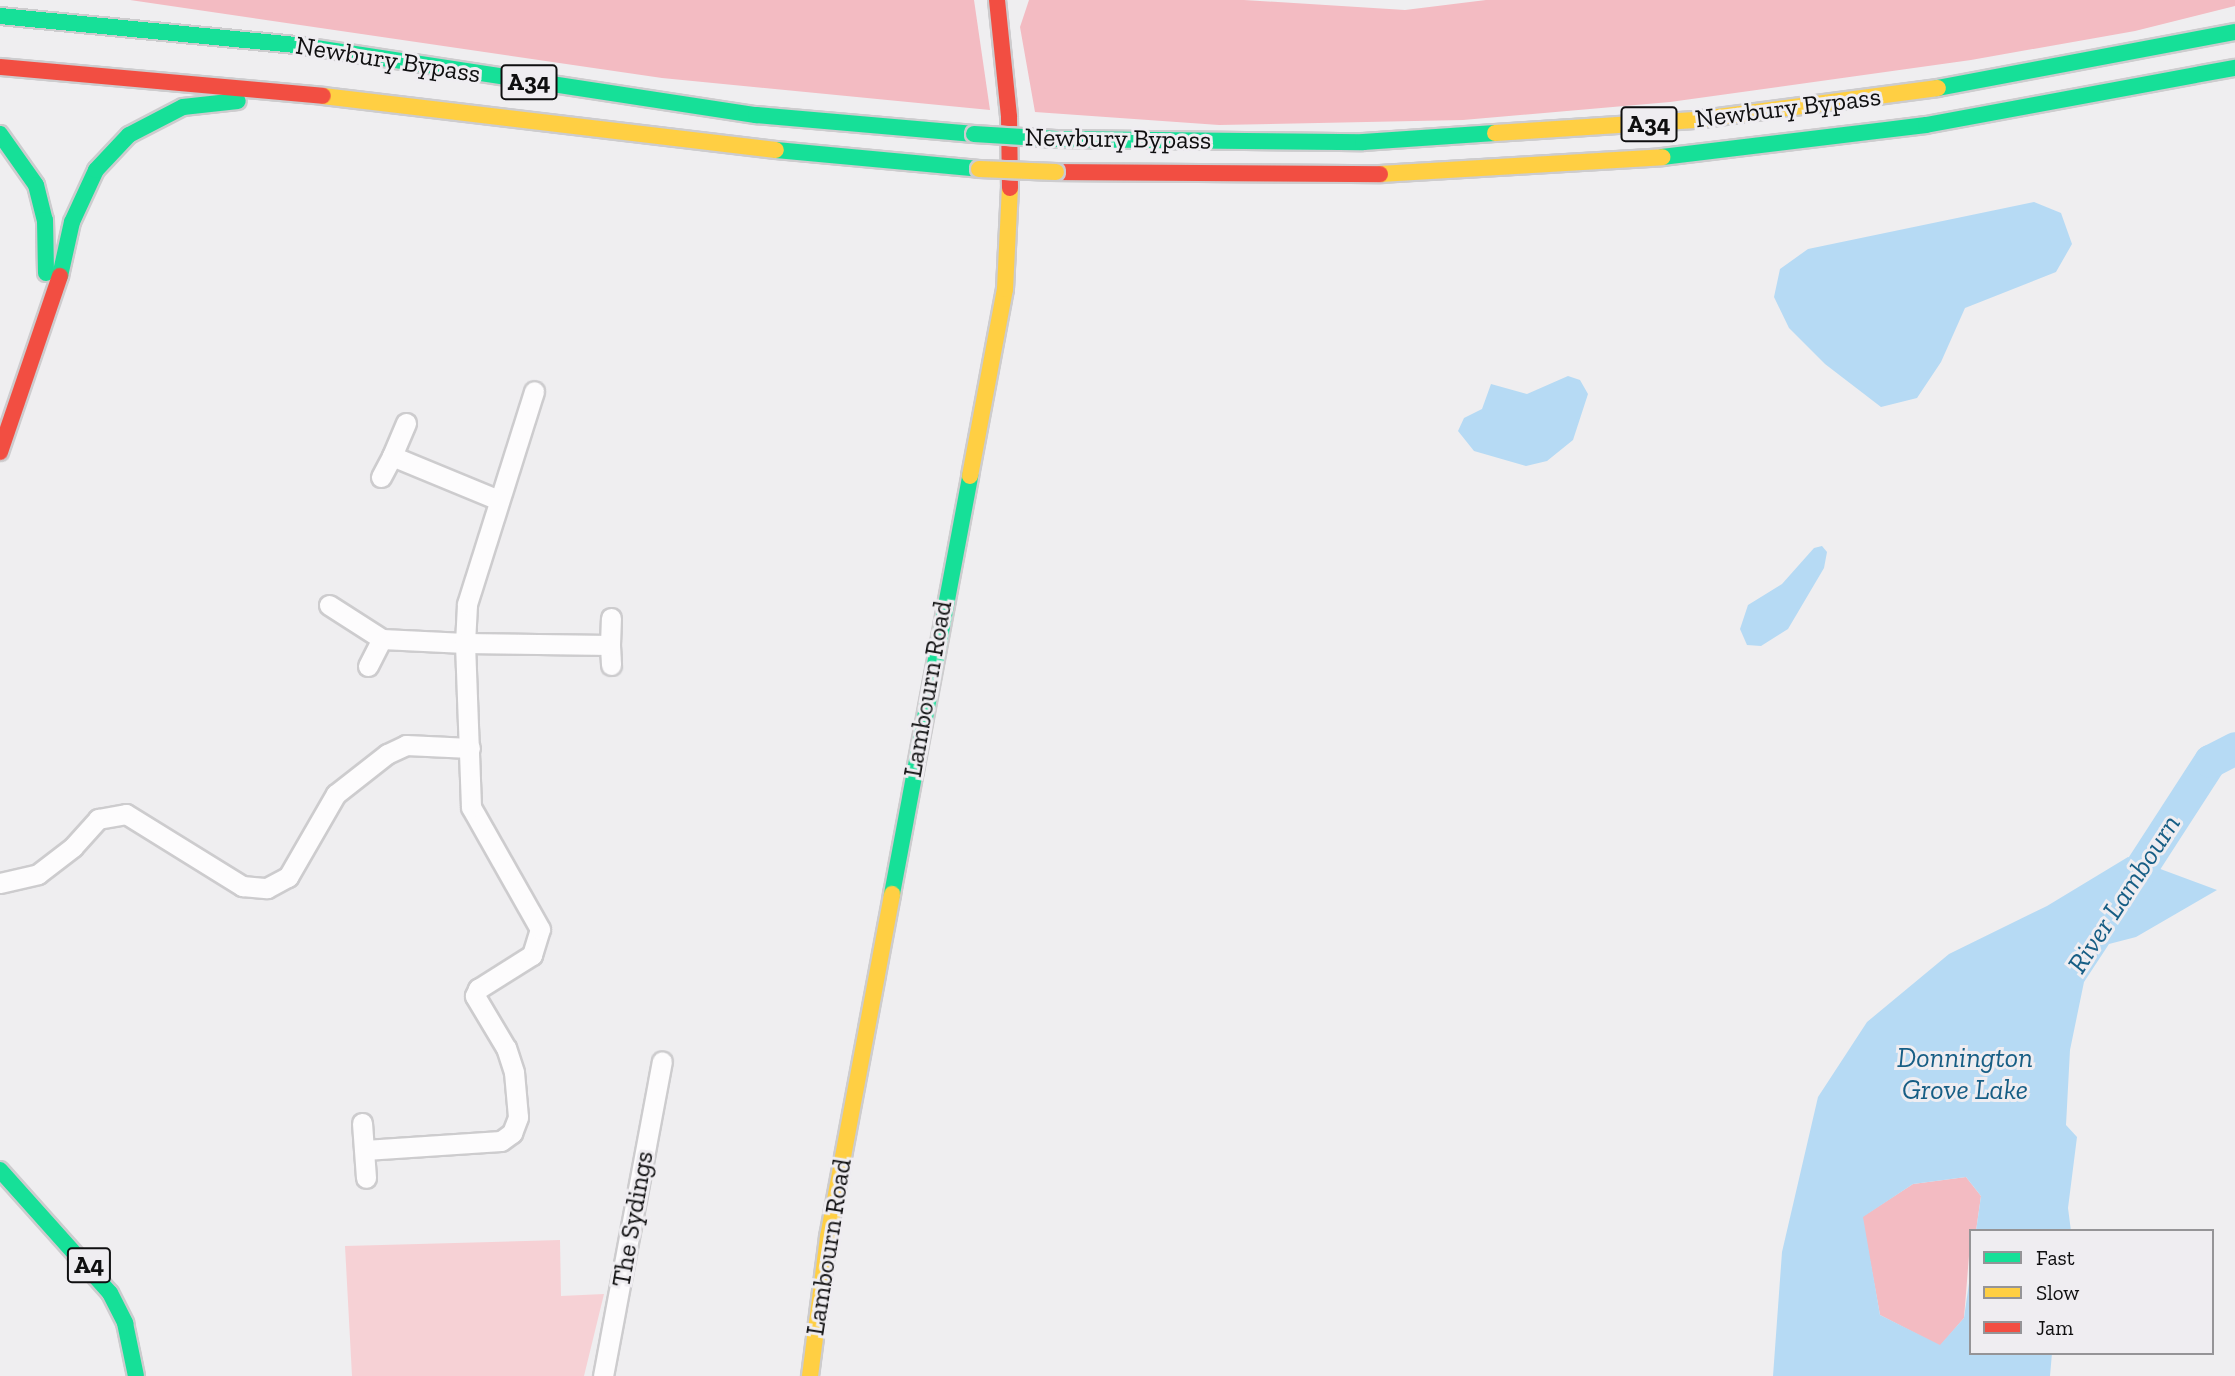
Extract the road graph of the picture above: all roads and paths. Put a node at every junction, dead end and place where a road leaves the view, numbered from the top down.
1 (997, 0) edge
2 (0, 4) edge
3 (0, 16) edge
4 (86, 21) junction
5 (2235, 32) edge
6 (0, 67) edge
7 (2235, 68) edge
8 (347, 99) junction
9 (0, 134) edge
10 (42, 330) junction
11 (534, 391) dead end
12 (405, 423) dead end
13 (0, 452) edge
14 (392, 456) junction
15 (381, 477) dead end
16 (499, 500) junction
17 (329, 605) dead end
18 (611, 618) dead end
19 (382, 639) junction
20 (465, 643) junction
21 (610, 645) junction
22 (611, 665) dead end
23 (369, 666) dead end
24 (470, 748) junction
25 (0, 883) edge
26 (662, 1061) dead end
27 (362, 1124) dead end
28 (365, 1150) junction
29 (0, 1170) edge
30 (366, 1178) dead end
31 (136, 1376) edge
32 (603, 1376) edge
33 (810, 1376) edge

1 - 33 main road, Lambourn Road
2 - 4 main road
3 - 4 main road, Newbury Bypass / A34
4 - 5 main road, Newbury Bypass / A34, bridge
6 - 8 main road, Newbury Bypass / A34
7 - 8 main road, Newbury Bypass / A34, bridge
8 - 10 main road
9 - 10 main road
10 - 13 main road
11 - 16 street
12 - 14 street
14 - 15 street
14 - 16 street
16 - 20 street
17 - 19 street
18 - 21 street
19 - 20 street
19 - 23 street
20 - 21 street
20 - 24 street
21 - 22 street
24 - 25 street
24 - 28 street
26 - 32 street, The Sydings
27 - 28 street
28 - 30 street
29 - 31 main road, A4

